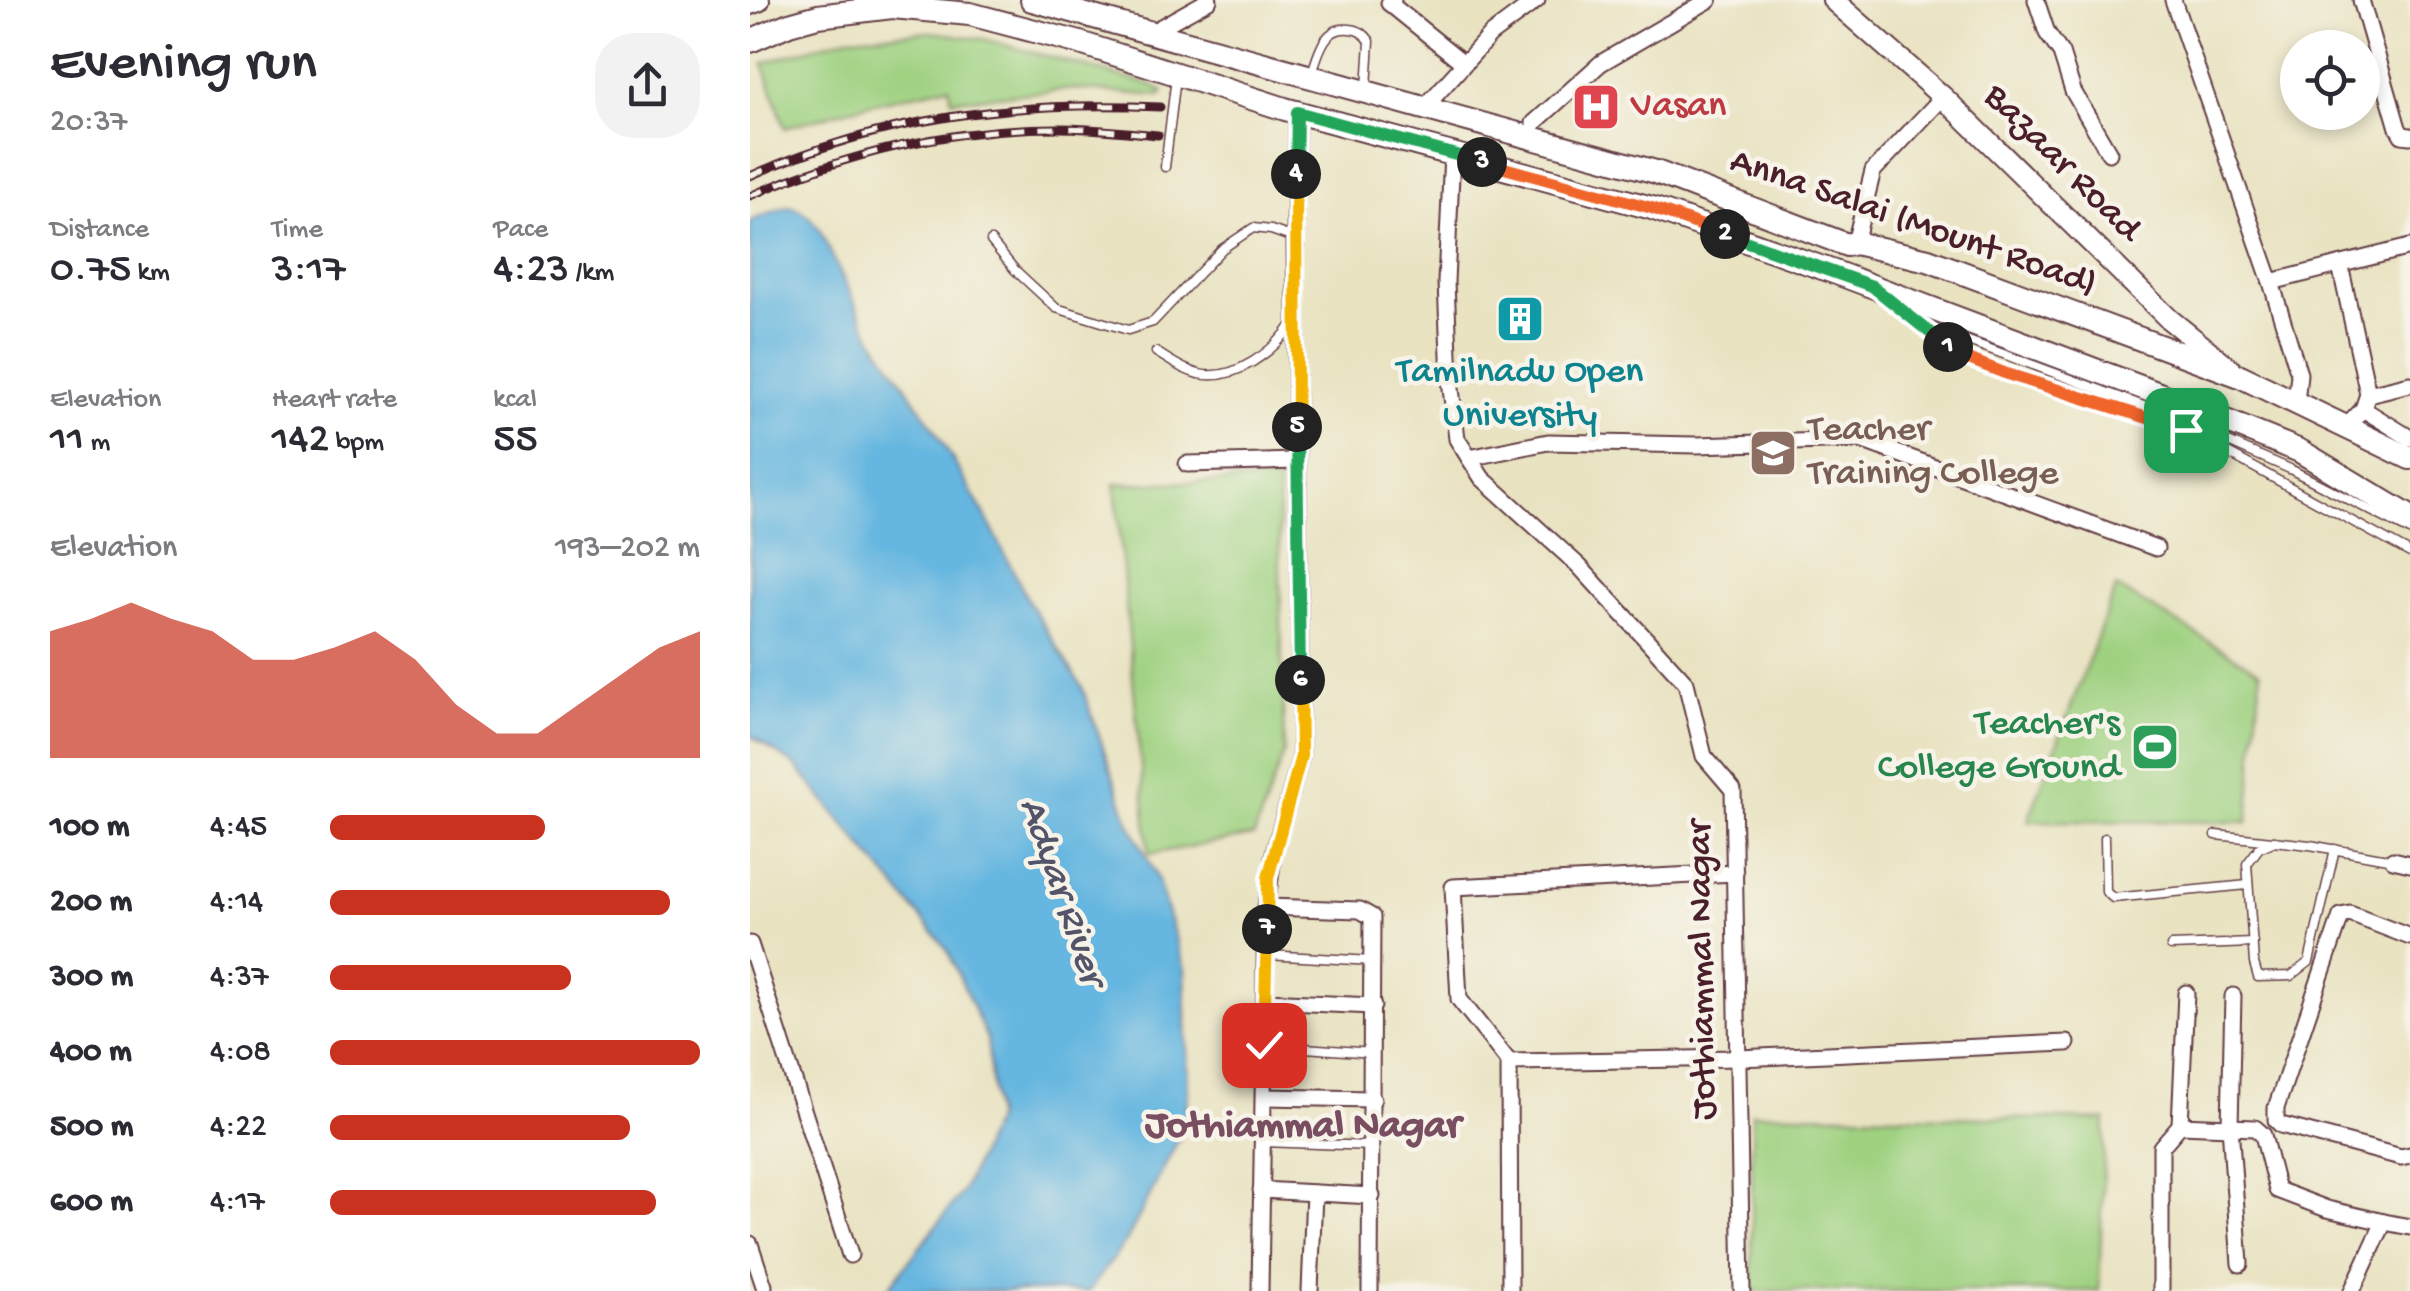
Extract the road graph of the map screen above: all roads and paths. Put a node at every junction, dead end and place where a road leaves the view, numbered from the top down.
1 (758, 0) edge
2 (1032, 0) edge
3 (1209, 0) edge
4 (1393, 0) edge
5 (1537, 0) edge
6 (1708, 0) edge
7 (1834, 0) edge
8 (2036, 0) edge
9 (2173, 0) edge
10 (2361, 0) edge
11 (750, 3) edge
12 (1152, 32) junction
13 (750, 41) edge
14 (1462, 62) junction
15 (1177, 73) junction
16 (1311, 76) junction
17 (1367, 91) junction
18 (1943, 97) junction
19 (1425, 107) junction
20 (1297, 112) junction
21 (1534, 124) dead end
22 (2410, 136) edge
23 (2109, 153) dead end
24 (1452, 154) junction
25 (1165, 167) dead end
26 (1295, 238) junction
27 (992, 241) dead end
28 (1856, 243) junction
29 (2410, 246) edge
30 (2340, 265) junction
31 (2272, 282) junction
32 (1872, 286) junction
33 (1296, 320) junction
34 (1917, 322) junction
35 (1156, 352) dead end
36 (2240, 376) junction
37 (2410, 384) edge
38 (2296, 403) junction
39 (2360, 410) junction
40 (2410, 438) edge
41 (1470, 458) junction
42 (2410, 458) edge
43 (1297, 461) junction
44 (1187, 464) dead end
45 (2410, 517) edge
46 (2410, 531) edge
47 (2156, 548) dead end
48 (2410, 553) edge
49 (2216, 835) dead end
50 (2105, 838) dead end
51 (2275, 841) junction
52 (2335, 849) junction
53 (2393, 860) joint
54 (2410, 864) edge
55 (1735, 873) junction
56 (2248, 885) junction
57 (1266, 907) junction
58 (2410, 936) edge
59 (750, 944) edge
60 (2253, 944) junction
61 (2171, 946) dead end
62 (1267, 955) junction
63 (1372, 960) junction
64 (2186, 993) dead end
65 (2233, 996) dead end
66 (1266, 1001) junction
67 (1372, 1006) junction
68 (2067, 1043) dead end
69 (1264, 1045) junction
70 (1373, 1054) junction
71 (1739, 1058) junction
72 (1509, 1062) junction
73 (1264, 1097) junction
74 (1373, 1100) junction
75 (2180, 1126) junction
76 (2230, 1126) junction
77 (1262, 1142) junction
78 (1372, 1146) junction
79 (2410, 1154) edge
80 (1261, 1190) junction
81 (1314, 1193) junction
82 (1372, 1196) junction
83 (2384, 1222) junction
84 (2410, 1227) edge
85 (750, 1244) edge
86 (850, 1254) dead end
87 (2240, 1264) dead end
88 (764, 1286) dead end
89 (1260, 1291) edge
90 (1310, 1291) edge
91 (1370, 1291) edge
92 (1510, 1291) edge
93 (1742, 1291) edge
94 (2161, 1291) edge
95 (2352, 1291) edge

1 - 11 main road
2 - 12 main road, Anna Salai (Mount Road)
3 - 12 street
4 - 14 street
5 - 14 street
6 - 21 street
7 - 18 street, Bazaar Road
8 - 23 street
9 - 31 street
10 - 22 street
12 - 16 main road, Anna Salai (Mount Road)
13 - 15 main road, Anna Salai (Mount Road)
14 - 19 street
15 - 20 main road, Anna Salai (Mount Road)
15 - 25 lane
16 - 17 main road, Anna Salai (Mount Road)
16 - 17 lane
17 - 19 main road, Anna Salai (Mount Road)
18 - 28 street
18 - 36 street, Bazaar Road
19 - 28 main road, Anna Salai (Mount Road)
20 - 24 main road, Anna Salai (Mount Road)
20 - 26 street
24 - 32 main road, Anna Salai (Mount Road)
24 - 41 street, Jothiammal Nagar
26 - 27 lane
26 - 33 street
28 - 36 main road, Anna Salai (Mount Road)
29 - 30 street
30 - 31 street
30 - 39 street
31 - 38 street
32 - 34 lane
32 - 45 main road, Anna Salai (Mount Road)
33 - 35 lane
33 - 43 street
34 - 46 lane
34 - 48 lane
36 - 38 main road, Anna Salai (Mount Road)
37 - 39 street
38 - 39 main road, Anna Salai (Mount Road)
39 - 40 street
39 - 42 main road, Anna Salai (Mount Road)
41 - 47 street
41 - 55 street, Jothiammal Nagar
43 - 44 street
43 - 57 street
49 - 51 lane
50 - 56 lane
51 - 52 lane
51 - 56 lane
52 - 53 lane
52 - 60 lane
53 - 54 street
55 - 71 street, Jothiammal Nagar
55 - 72 street
56 - 60 lane
57 - 62 street
57 - 63 street
58 - 79 street
59 - 86 street
60 - 61 lane
62 - 63 lane
62 - 66 street
63 - 67 street
64 - 75 street
65 - 76 street
66 - 67 street
66 - 69 street
67 - 70 street
68 - 71 street
69 - 70 lane
69 - 73 street
70 - 74 street
71 - 72 street
71 - 93 street, Jothiammal Nagar
72 - 92 street
73 - 74 street
73 - 77 street
74 - 78 street
75 - 76 street
75 - 94 street
76 - 83 street
76 - 87 street
77 - 78 lane
77 - 80 street
78 - 82 street
80 - 81 street
80 - 89 street
81 - 82 street
81 - 90 street
82 - 91 street
83 - 84 street
83 - 95 street
85 - 88 street

